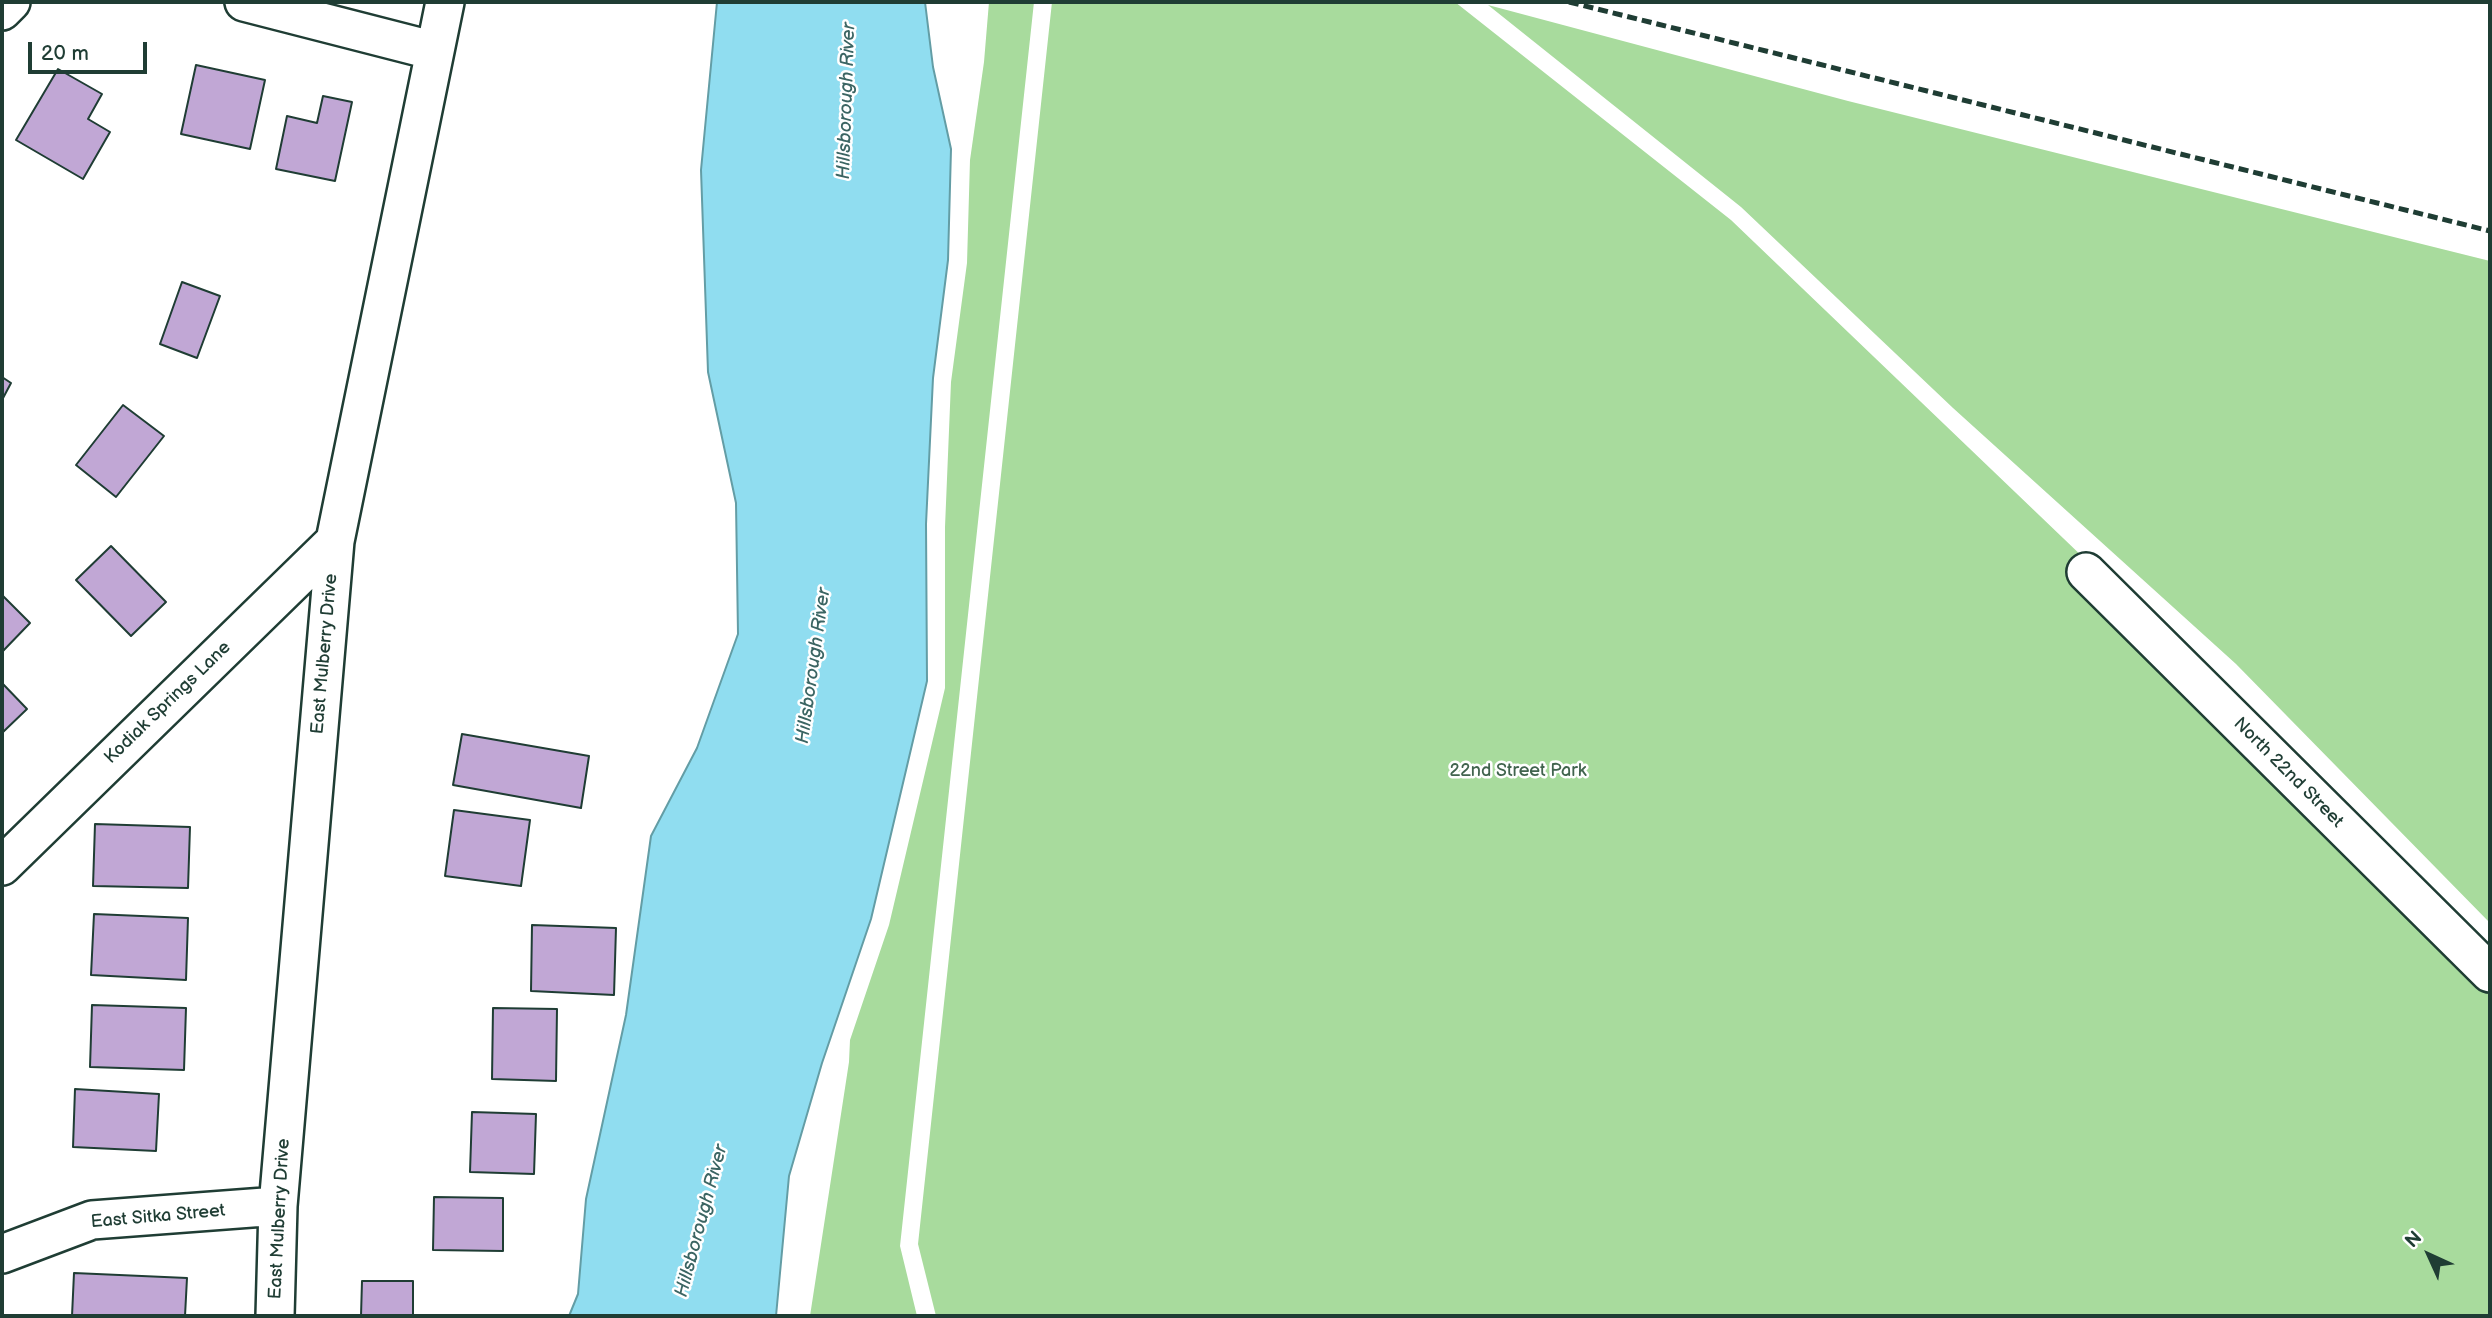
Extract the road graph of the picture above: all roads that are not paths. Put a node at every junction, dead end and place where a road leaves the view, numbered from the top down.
1 (11, 2) edge
2 (244, 2) edge
3 (445, 2) edge
4 (2, 11) edge
5 (435, 51) junction
6 (335, 541) junction
7 (2086, 572) dead end
8 (3, 863) edge
9 (2490, 973) edge
10 (278, 1206) junction
11 (2, 1254) edge
12 (275, 1316) edge

1 - 4 street
2 - 5 street
3 - 5 street, East Mulberry Drive
5 - 6 street, East Mulberry Drive
6 - 8 street, Kodiak Springs Lane
6 - 10 street, East Mulberry Drive
7 - 9 street, North 22nd Street
10 - 11 street, East Sitka Street
10 - 12 street, East Mulberry Drive

